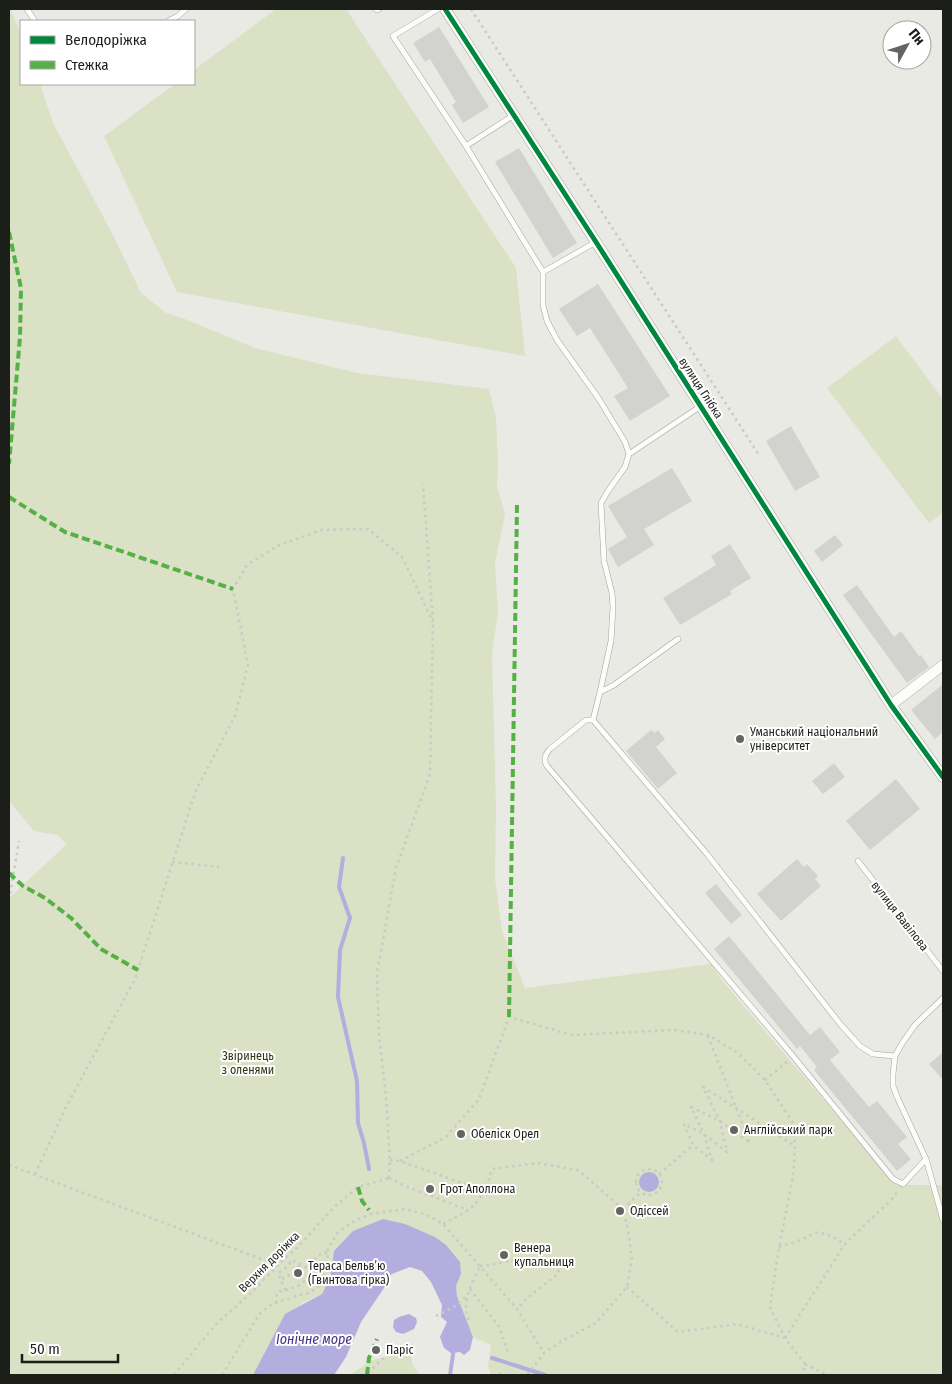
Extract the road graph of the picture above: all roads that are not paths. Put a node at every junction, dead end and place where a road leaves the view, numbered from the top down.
1 (27, 9) edge
2 (186, 9) edge
3 (438, 9) edge
4 (445, 9) edge
5 (34, 20) edge
6 (170, 20) edge
7 (515, 115) junction
8 (466, 146) junction
9 (596, 242) junction
10 (543, 272) junction
11 (701, 406) junction
12 (629, 454) junction
13 (678, 639) dead end
14 (943, 665) edge
15 (600, 692) junction
16 (891, 705) junction
17 (593, 720) junction
18 (943, 777) edge
19 (858, 860) dead end
20 (943, 971) edge
21 (943, 998) edge
22 (895, 1056) junction
23 (926, 1159) junction
24 (943, 1220) edge

1 - 5 lane
2 - 6 lane
3 - 8 lane
4 - 7 street, вулиця Глібка
7 - 8 lane
7 - 9 street, вулиця Глібка
8 - 10 lane
9 - 10 lane
9 - 11 street, вулиця Глібка
10 - 12 lane
11 - 12 lane
11 - 16 street, вулиця Глібка
12 - 15 lane
13 - 15 lane
14 - 16 street
15 - 17 lane
16 - 18 street, вулиця Глібка
17 - 22 lane
17 - 23 lane
19 - 20 lane, вулиця Вавілова
21 - 22 lane
22 - 23 lane
23 - 24 lane

